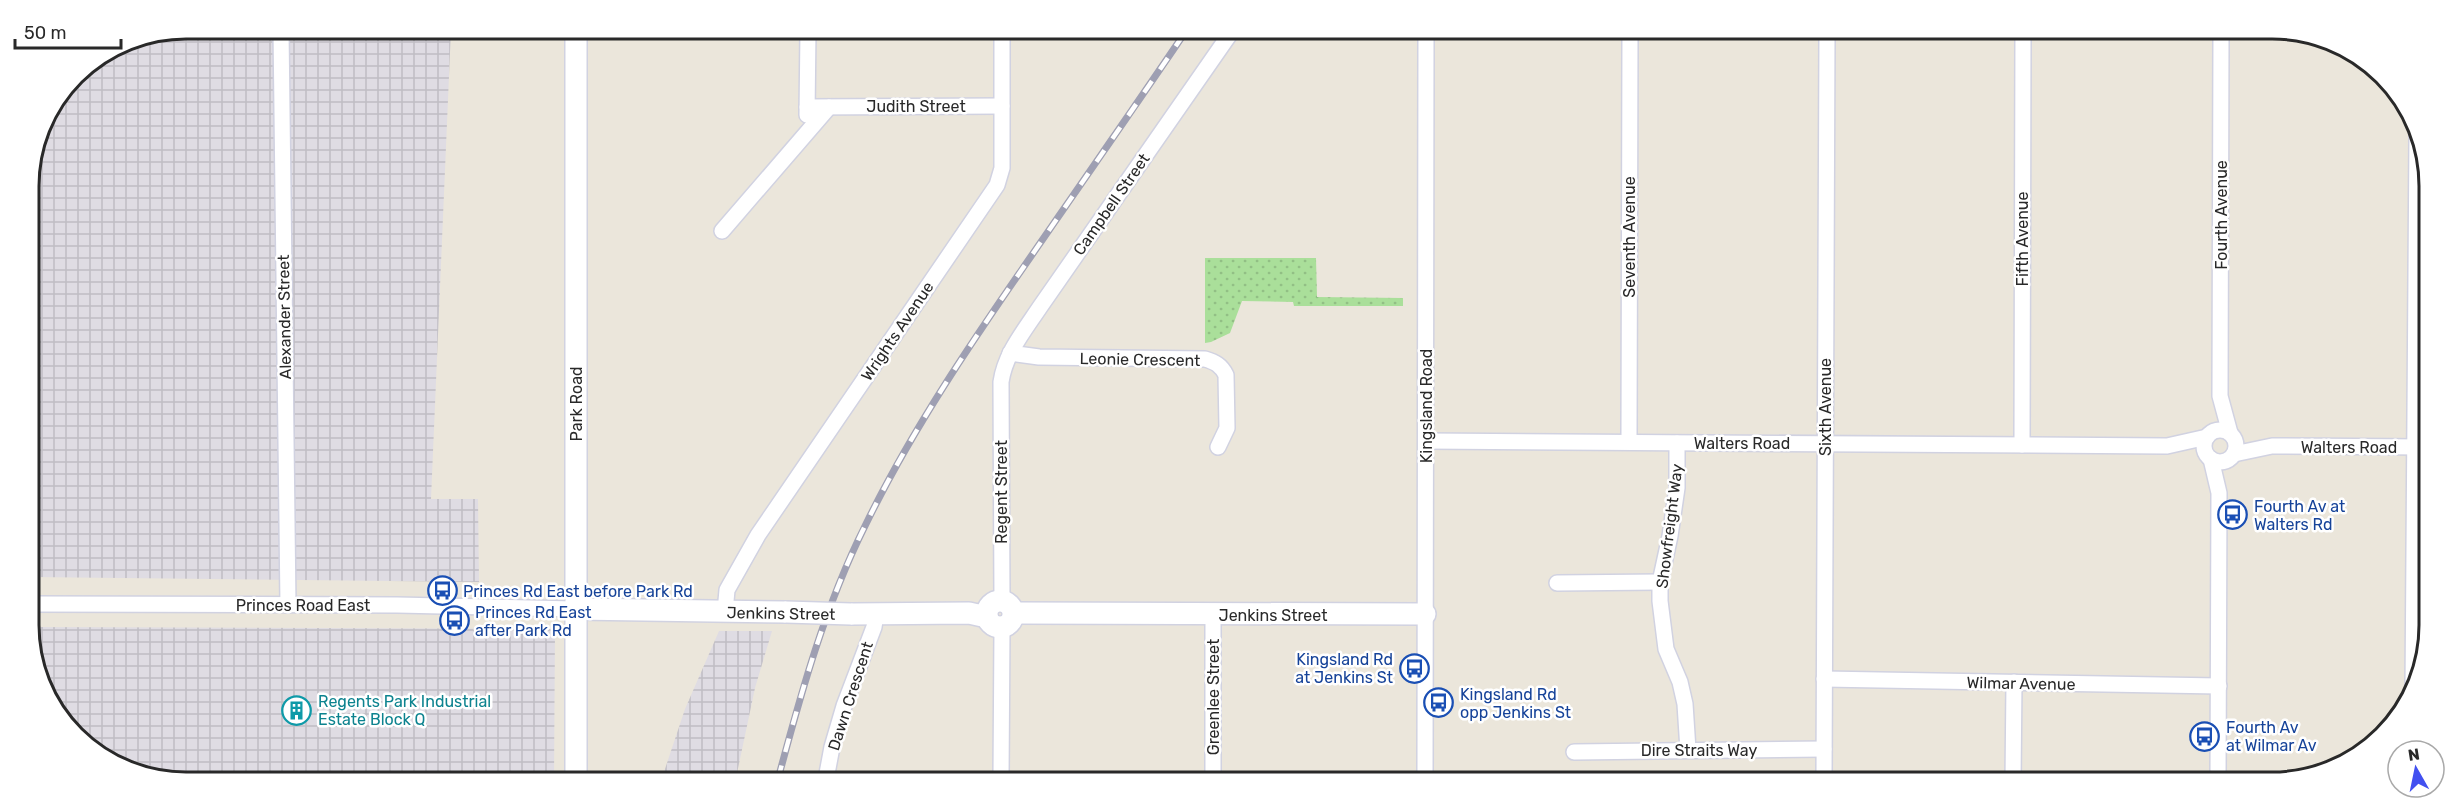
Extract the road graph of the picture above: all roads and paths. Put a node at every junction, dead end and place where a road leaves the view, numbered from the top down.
1 (281, 39) edge
2 (576, 39) edge
3 (808, 39) edge
4 (1002, 39) edge
5 (1226, 39) edge
6 (1426, 39) edge
7 (1630, 39) edge
8 (1827, 39) edge
9 (2023, 39) edge
10 (2221, 39) edge
11 (1002, 106) junction
12 (807, 107) junction
13 (829, 107) junction
14 (807, 133) junction
15 (2417, 165) edge
16 (722, 231) dead end
17 (2419, 343) edge
18 (1010, 353) junction
19 (1001, 382) joint
20 (2220, 396) junction
21 (2231, 434) junction
22 (2208, 435) junction
23 (1426, 441) junction
24 (1629, 442) junction
25 (1677, 443) junction
26 (1825, 443) junction
27 (2022, 445) junction
28 (2167, 446) junction
29 (2272, 446) junction
30 (1218, 447) dead end
31 (2419, 447) edge
32 (2232, 456) junction
33 (2209, 457) junction
34 (2419, 482) edge
35 (2220, 494) junction
36 (1660, 582) junction
37 (1557, 583) dead end
38 (39, 604) edge
39 (288, 605) junction
40 (576, 609) junction
41 (725, 612) junction
42 (876, 614) junction
43 (1425, 614) junction
44 (1001, 615) junction
45 (1213, 615) junction
46 (2414, 664) edge
47 (1824, 679) junction
48 (2014, 682) junction
49 (2218, 686) junction
50 (1688, 750) junction
51 (1824, 750) junction
52 (1574, 752) dead end
53 (576, 772) edge
54 (827, 772) edge
55 (1001, 772) edge
56 (1213, 772) edge
57 (1425, 772) edge
58 (1824, 772) edge
59 (2013, 772) edge
60 (2218, 772) edge

1 - 39 street, Alexander Street
2 - 40 street, Park Road
3 - 12 street
4 - 11 street, Wrights Avenue
5 - 18 street, Campbell Street
6 - 23 street, Kingsland Road
7 - 24 street, Seventh Avenue
8 - 26 street, Sixth Avenue
9 - 27 street, Fifth Avenue
10 - 20 street, Fourth Avenue
11 - 13 street, Judith Street
11 - 41 street, Wrights Avenue
12 - 13 street, Judith Street
12 - 14 street
13 - 14 street
14 - 16 street
15 - 17 street
18 - 19 street, Campbell Street
18 - 30 street, Leonie Crescent
19 - 44 street, Regent Street
20 - 21 street, Fourth Avenue
20 - 22 street, Fourth Avenue
21 - 22 street
21 - 29 street, Walters Road
21 - 32 street
22 - 28 street, Walters Road
22 - 33 street
23 - 24 street, Walters Road
23 - 43 street, Kingsland Road
24 - 25 street, Walters Road
25 - 26 street, Walters Road
25 - 36 street, Showfreight Way
26 - 27 street, Walters Road
26 - 47 street, Sixth Avenue
27 - 28 street, Walters Road
28 - 33 street, Walters Road
29 - 31 street, Walters Road
29 - 32 street, Walters Road
32 - 33 street
32 - 35 street
33 - 35 street
34 - 46 street
35 - 49 street
36 - 37 street
36 - 50 street, Showfreight Way
38 - 39 street, Princes Road East
39 - 40 street, Princes Road East
40 - 41 street, Jenkins Street
40 - 53 street, Park Road
41 - 42 street, Jenkins Street, bridge
42 - 44 street, Jenkins Street
42 - 54 street, Dawn Crescent
43 - 45 street, Jenkins Street
43 - 57 street, Kingsland Road
44 - 45 street, Jenkins Street
44 - 55 street, Regent Street
45 - 56 street, Greenlee Street
47 - 48 street, Wilmar Avenue
47 - 51 street, Sixth Avenue
48 - 49 street, Wilmar Avenue
48 - 59 street
49 - 60 street
50 - 51 street, Dire Straits Way
50 - 52 street, Dire Straits Way
51 - 58 street, Sixth Avenue

